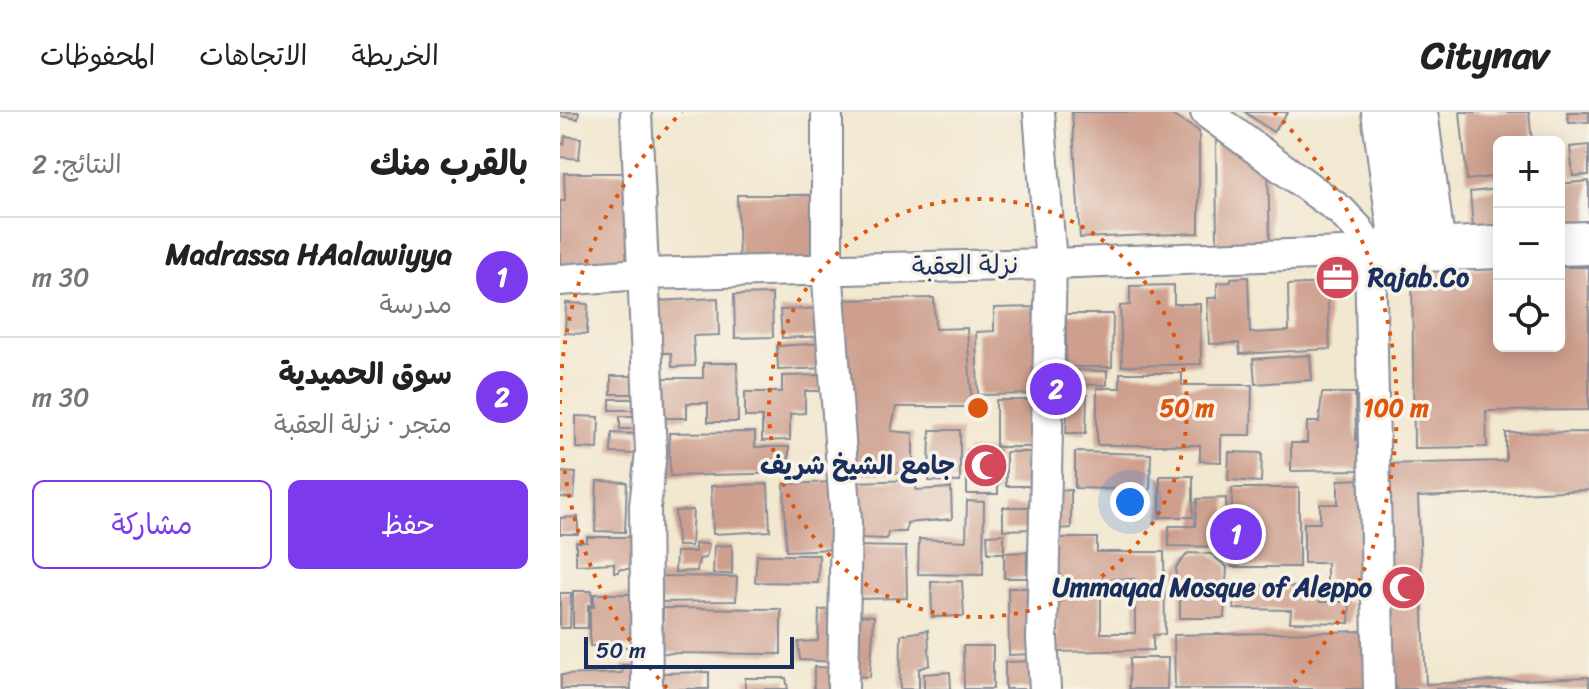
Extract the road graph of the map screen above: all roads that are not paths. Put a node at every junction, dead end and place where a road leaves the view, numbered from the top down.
1 (636, 112) edge
2 (827, 112) edge
3 (1039, 112) edge
4 (1206, 112) edge
5 (1383, 112) edge
6 (1416, 112) edge
7 (1589, 243) edge
8 (1565, 244) edge
9 (1493, 247) edge
10 (1402, 250) junction
11 (1051, 264) junction
12 (827, 268) junction
13 (641, 274) junction
14 (560, 280) edge
15 (647, 689) edge
16 (843, 689) edge
17 (1045, 689) edge
18 (1379, 689) edge

1 - 13 street
2 - 12 street
3 - 11 street
4 - 10 street
5 - 10 street
6 - 10 street
7 - 8 street
9 - 10 street
10 - 11 street, نزلة العقبة
10 - 18 street
11 - 12 street, نزلة العقبة
11 - 17 street
12 - 13 street, نزلة العقبة
12 - 16 street
13 - 14 street, نزلة العقبة
13 - 15 street

